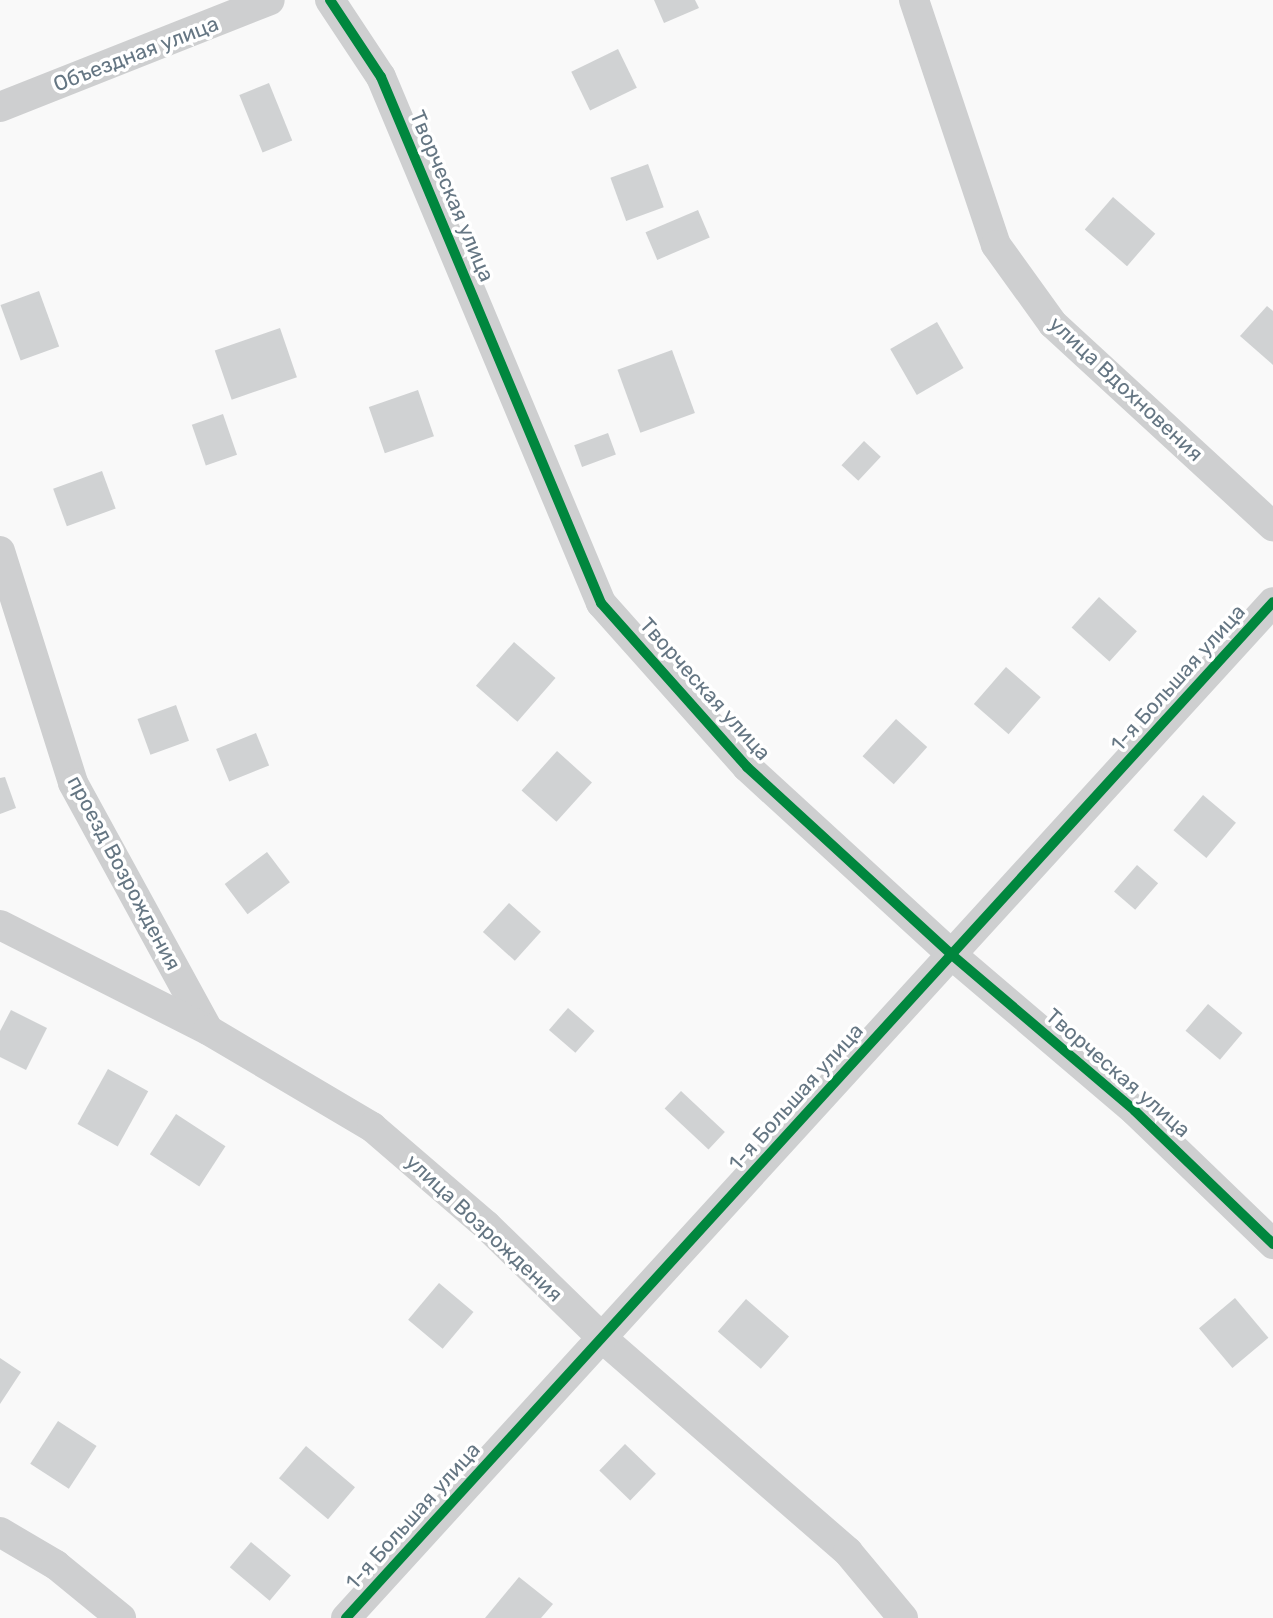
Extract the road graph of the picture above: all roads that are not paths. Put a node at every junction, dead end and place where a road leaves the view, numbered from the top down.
1 (270, 0) edge
2 (330, 0) edge
3 (914, 0) edge
4 (0, 107) edge
5 (1273, 526) edge
6 (0, 551) edge
7 (1273, 602) edge
8 (0, 925) edge
9 (952, 955) junction
10 (208, 1030) junction
11 (1273, 1244) edge
12 (602, 1338) junction
13 (0, 1532) edge
14 (121, 1618) edge
15 (346, 1618) edge
16 (903, 1618) edge

1 - 4 street, Объездная улица
2 - 9 street, Творческая улица
3 - 5 street, улица Вдохновения
6 - 10 street, проезд Возрождения
7 - 9 street, 1-я Большая улица
8 - 10 street, улица Возрождения
9 - 11 street, Творческая улица
9 - 12 street, 1-я Большая улица
10 - 12 street, улица Возрождения
12 - 15 street, 1-я Большая улица
12 - 16 street, улица Возрождения
13 - 14 street

